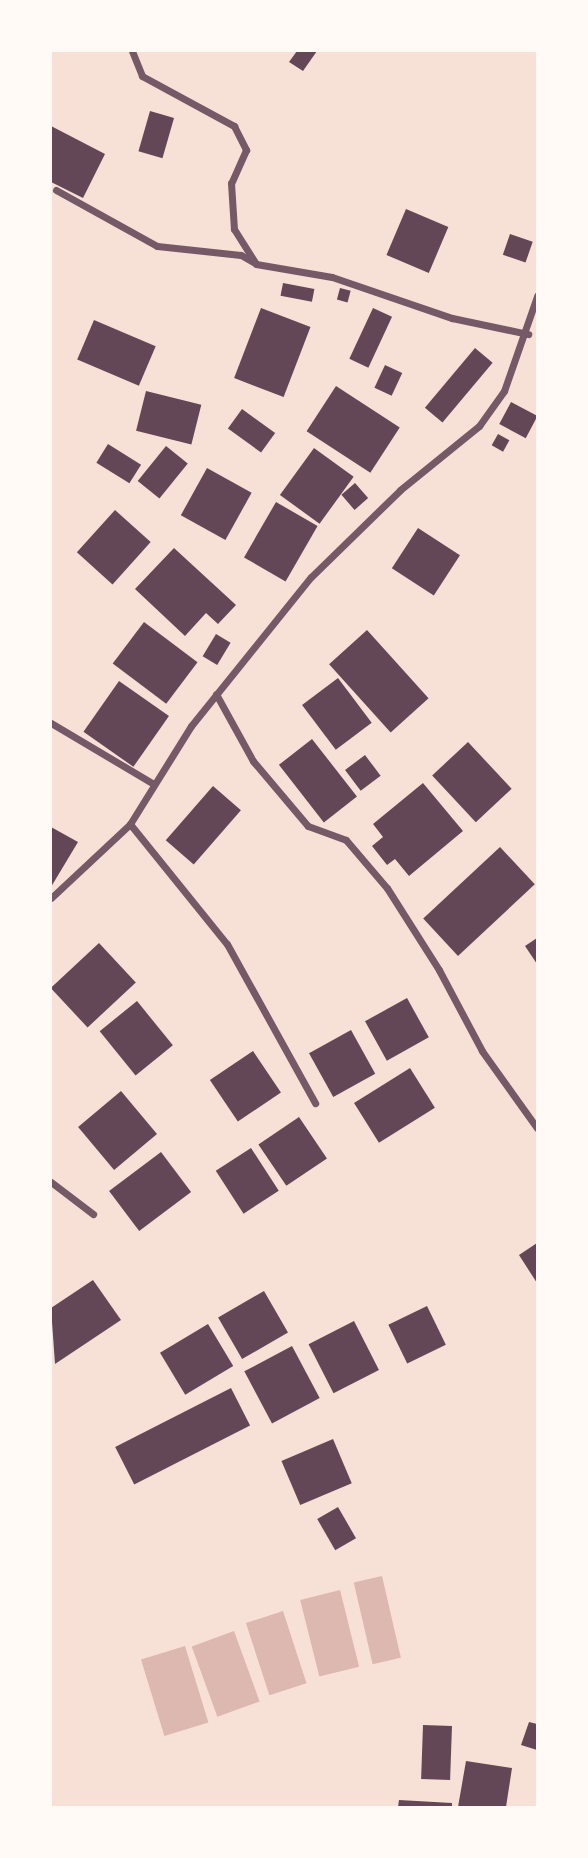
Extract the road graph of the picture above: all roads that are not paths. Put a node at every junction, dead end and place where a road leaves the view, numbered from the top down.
1 (132, 51) edge
2 (56, 190) dead end
3 (256, 264) junction
4 (537, 296) edge
5 (528, 334) junction
6 (216, 694) junction
7 (51, 723) edge
8 (152, 783) junction
9 (130, 824) junction
10 (51, 898) edge
11 (315, 1102) dead end
12 (537, 1128) edge
13 (51, 1182) edge
14 (93, 1214) dead end

1 - 3 street
2 - 3 street
3 - 5 street
4 - 5 street
5 - 6 street
6 - 8 street
6 - 12 street
7 - 8 street
8 - 9 street
9 - 10 street
9 - 11 street
13 - 14 street

